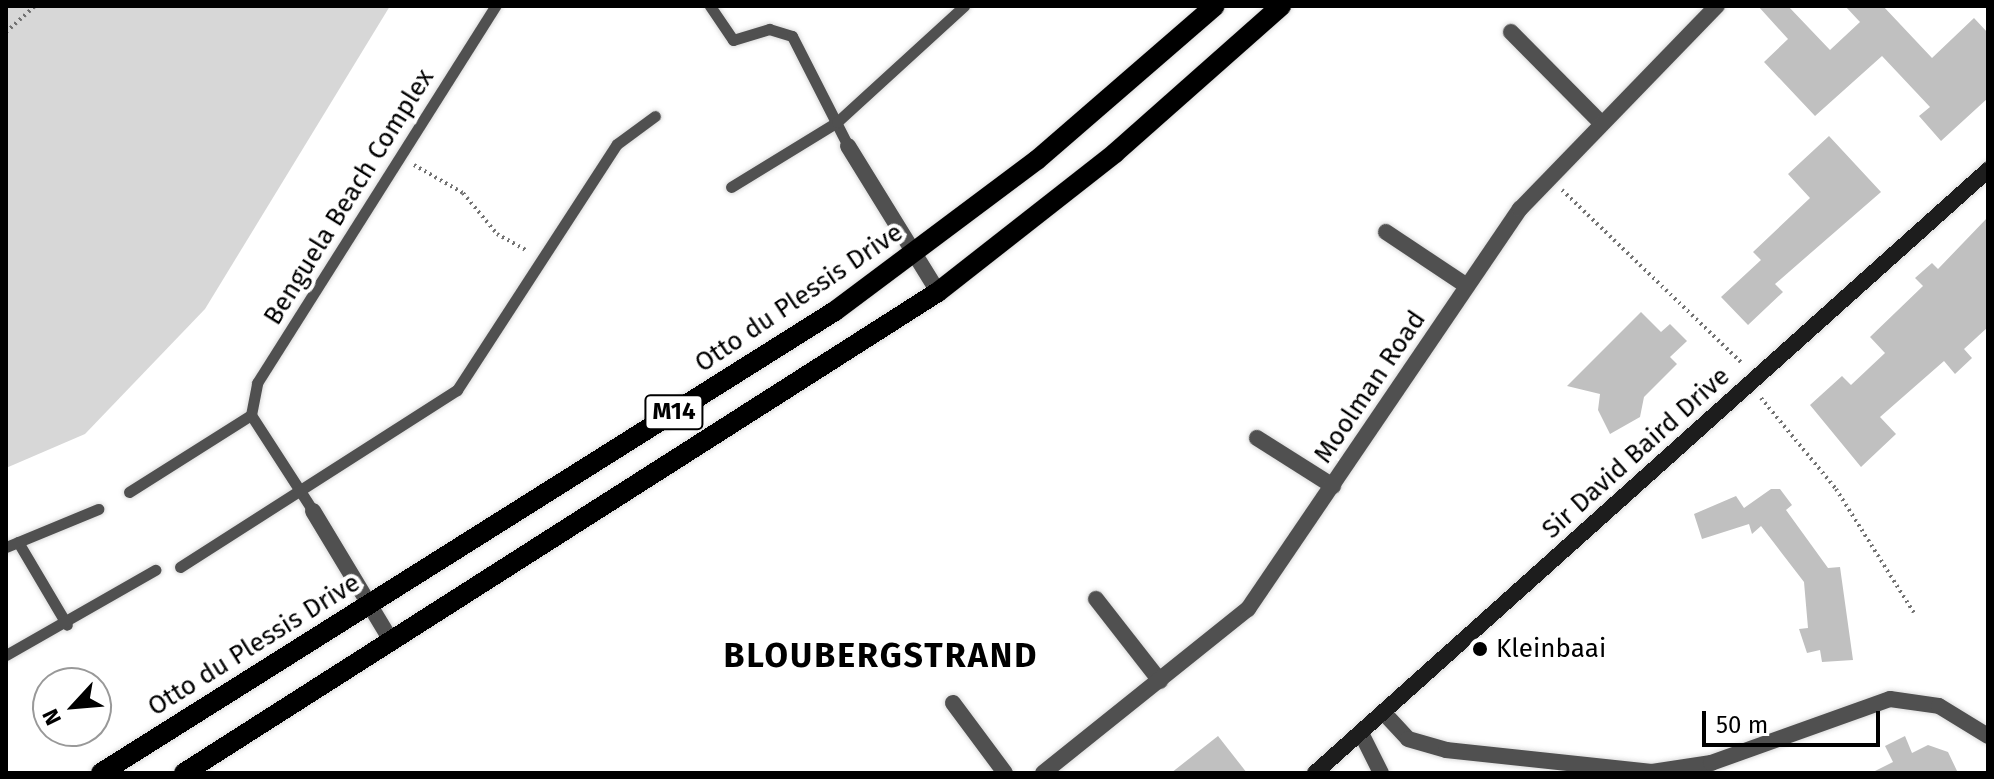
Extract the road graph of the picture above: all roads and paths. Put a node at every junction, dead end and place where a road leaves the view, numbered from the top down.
1 (35, 6) edge
2 (495, 6) edge
3 (710, 6) edge
4 (964, 6) edge
5 (1215, 6) edge
6 (1281, 6) edge
7 (1717, 6) edge
8 (6, 32) edge
9 (1511, 32) dead end
10 (655, 116) dead end
11 (837, 122) junction
12 (1601, 123) junction
13 (848, 146) joint
14 (402, 158) junction
15 (1988, 170) edge
16 (1547, 176) junction
17 (731, 187) dead end
18 (1386, 232) dead end
19 (912, 254) junction
20 (544, 260) junction
21 (1467, 286) junction
22 (938, 292) junction
23 (1756, 377) junction
24 (1771, 409) dead end
25 (251, 415) junction
26 (1257, 438) dead end
27 (1333, 486) junction
28 (301, 490) junction
29 (129, 492) dead end
30 (98, 509) dead end
31 (313, 511) joint
32 (18, 542) junction
33 (6, 547) edge
34 (180, 567) dead end
35 (155, 570) dead end
36 (1096, 599) dead end
37 (369, 604) junction
38 (1914, 613) dead end
39 (67, 625) junction
40 (392, 642) junction
41 (6, 655) edge
42 (1160, 681) junction
43 (953, 703) dead end
44 (1384, 713) junction
45 (1361, 733) junction
46 (1988, 736) edge
47 (101, 773) edge
48 (184, 773) edge
49 (1005, 773) edge
50 (1043, 773) edge
51 (1315, 773) edge
52 (1381, 773) edge

1 - 8 path
2 - 14 lane, Benguela Beach Complex
3 - 11 lane
4 - 11 lane
5 - 19 main road, Otto du Plessis Drive / M14
6 - 22 main road, M14
7 - 12 street, Moolman Road
9 - 12 street
10 - 20 lane
11 - 13 lane
11 - 17 lane
12 - 16 street, Moolman Road
13 - 19 street
14 - 20 path
14 - 25 lane, Benguela Beach Complex
15 - 23 street, Sir David Baird Drive
16 - 21 street, Moolman Road
16 - 23 path
18 - 21 street
19 - 22 street
19 - 37 main road, Otto du Plessis Drive / M14
20 - 28 lane
21 - 27 street, Moolman Road
22 - 40 main road, M14
23 - 44 street, Sir David Baird Drive
24 - 38 path
25 - 28 lane
25 - 29 lane
26 - 27 street
27 - 42 street, Moolman Road
28 - 31 lane
28 - 34 lane
30 - 32 lane
31 - 37 street
32 - 33 lane
32 - 39 lane
35 - 39 lane
36 - 42 street
37 - 40 street
37 - 47 main road, Otto du Plessis Drive / M14
39 - 41 lane
40 - 48 main road, M14
42 - 50 street, Moolman Road
43 - 49 street
44 - 45 street, Sir David Baird Drive
44 - 46 street
45 - 51 street, Sir David Baird Drive
45 - 52 street

